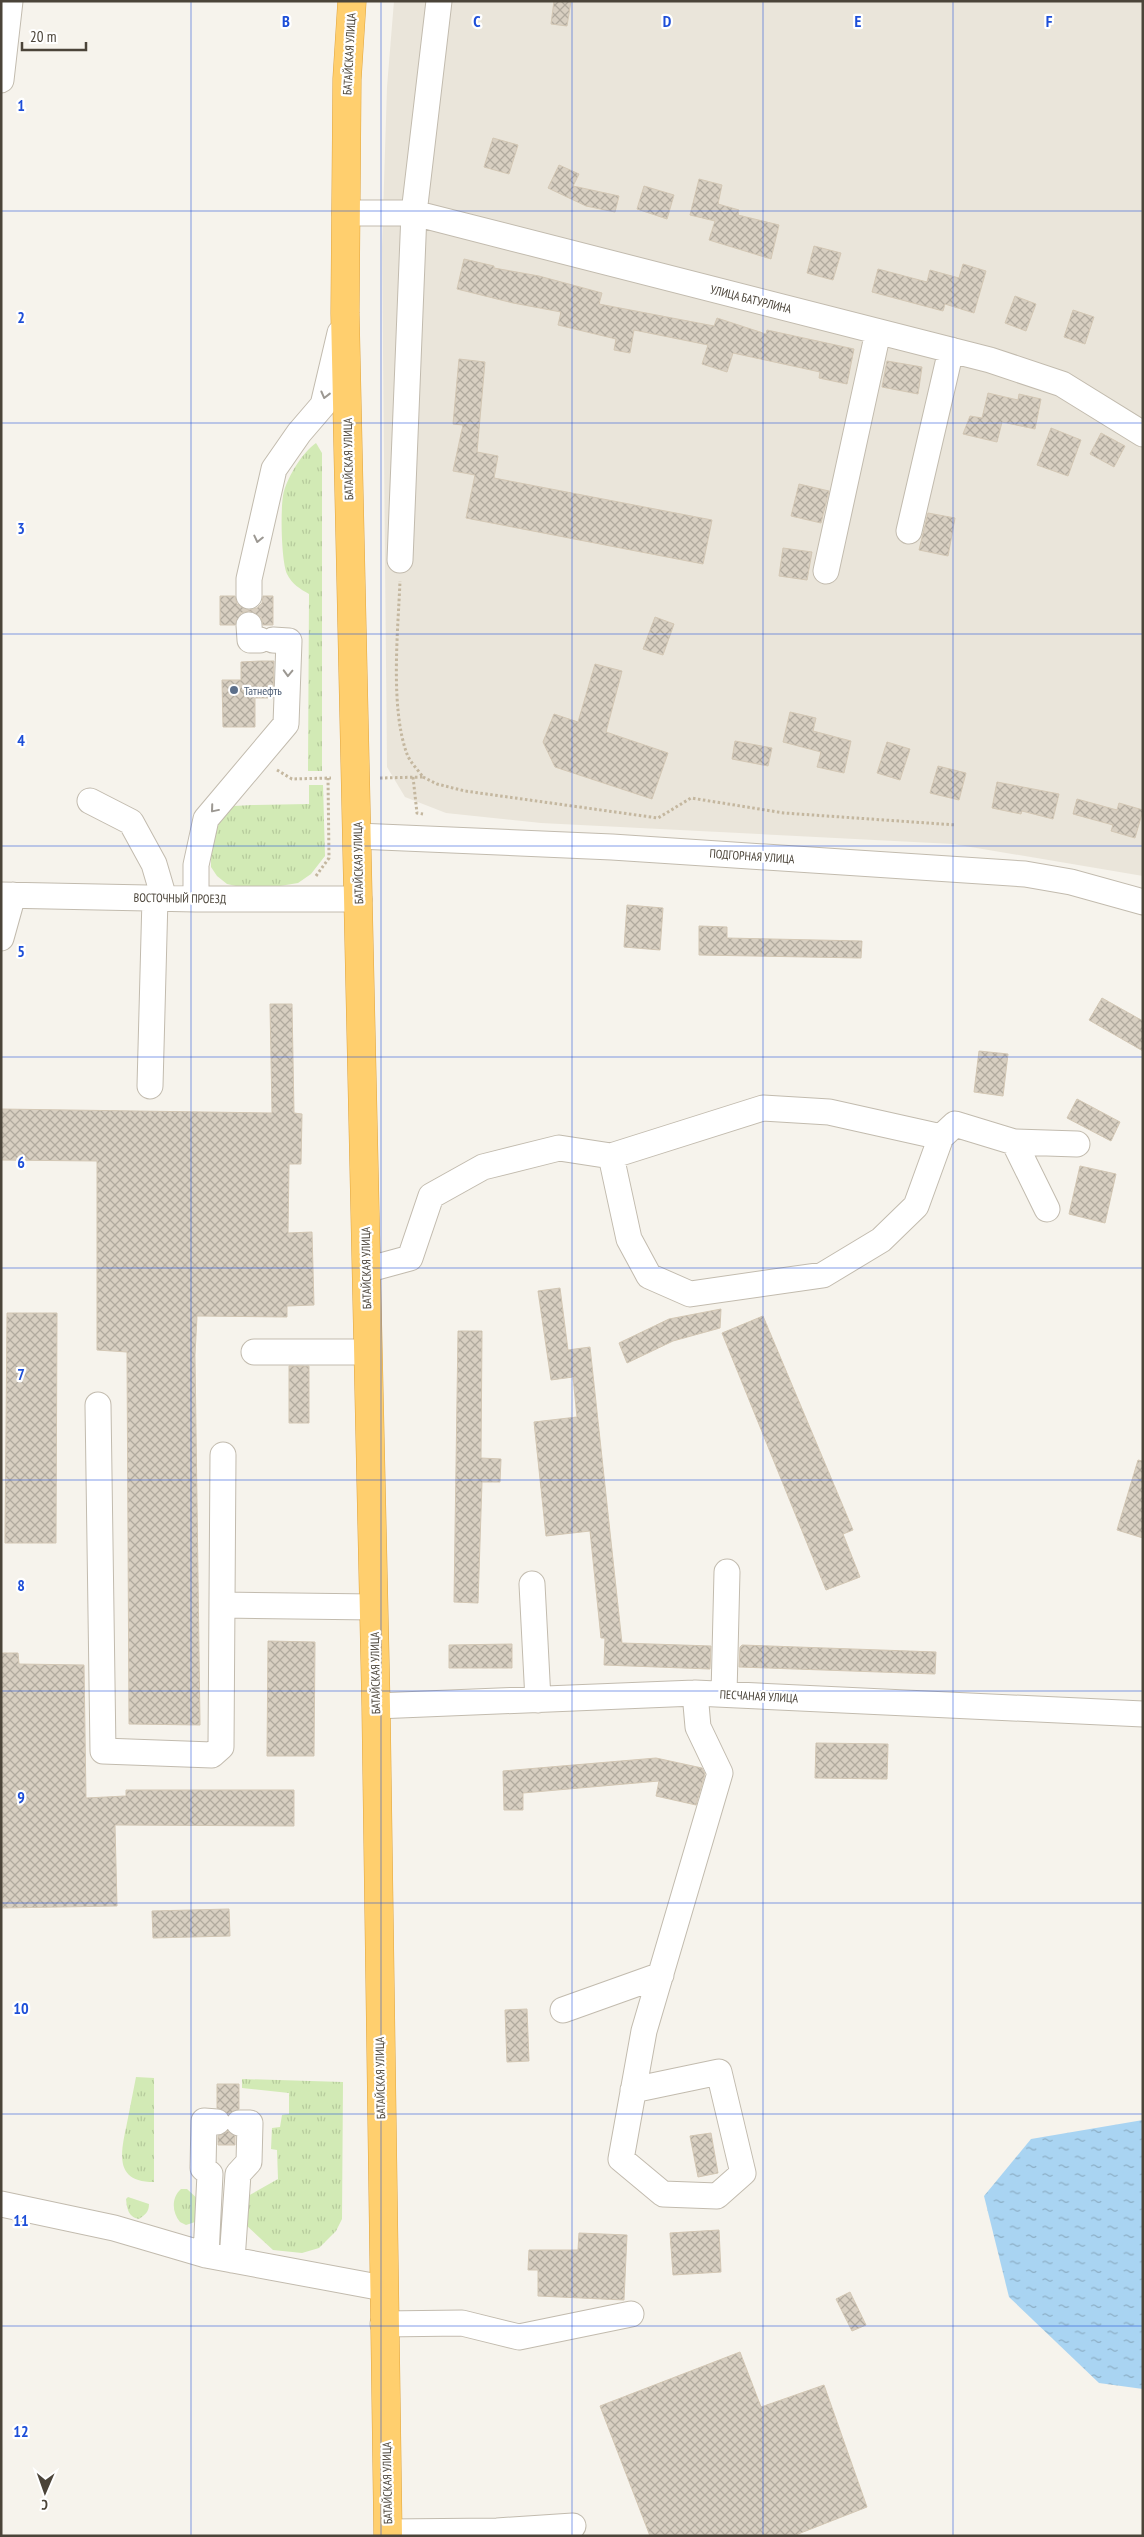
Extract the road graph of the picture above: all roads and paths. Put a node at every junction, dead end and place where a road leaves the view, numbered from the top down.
1 (10, 1) edge
2 (352, 1) edge
3 (439, 1) edge
4 (1, 80) edge
5 (345, 213) junction
6 (414, 213) junction
7 (345, 313) junction
8 (878, 332) junction
9 (951, 350) junction
10 (1143, 434) edge
11 (909, 532) dead end
12 (400, 560) dead end
13 (826, 571) dead end
14 (249, 596) dead end
15 (261, 635) dead end
16 (423, 777) dead end
17 (328, 778) dead end
18 (90, 802) dead end
19 (956, 825) dead end
20 (357, 836) junction
21 (7, 895) edge
22 (159, 898) junction
23 (196, 899) junction
24 (300, 899) junction
25 (358, 899) junction
26 (1143, 902) edge
27 (1, 938) edge
28 (150, 1086) dead end
29 (941, 1137) junction
30 (1014, 1142) junction
31 (1077, 1144) dead end
32 (611, 1156) junction
33 (1047, 1209) dead end
34 (366, 1270) junction
35 (254, 1352) dead end
36 (368, 1352) junction
37 (98, 1405) dead end
38 (223, 1455) dead end
39 (727, 1572) dead end
40 (532, 1584) dead end
41 (222, 1604) junction
42 (374, 1607) junction
43 (695, 1693) junction
44 (724, 1694) junction
45 (538, 1700) junction
46 (376, 1706) junction
47 (1143, 1714) edge
48 (661, 1975) junction
49 (563, 2010) dead end
50 (634, 2090) junction
51 (1, 2204) edge
52 (206, 2255) junction
53 (232, 2260) junction
54 (383, 2288) junction
55 (632, 2314) dead end
56 (383, 2324) junction
57 (573, 2526) dead end
58 (388, 2534) edge

1 - 4 street
2 - 5 highway, БАТАЙСКАЯ УЛИЦА
3 - 6 street
5 - 6 street, УЛИЦА БАТУРЛИНА
5 - 7 highway, БАТАЙСКАЯ УЛИЦА
6 - 8 street, УЛИЦА БАТУРЛИНА
6 - 12 street
7 -> 14 street
7 - 20 highway, БАТАЙСКАЯ УЛИЦА
8 - 9 street, УЛИЦА БАТУРЛИНА
8 - 13 street
9 - 10 street, УЛИЦА БАТУРЛИНА
9 - 11 street
15 -> 23 street
16 - 19 path
17 - 24 path
18 - 22 street
20 - 25 highway, БАТАЙСКАЯ УЛИЦА
20 - 26 street, ПОДГОРНАЯ УЛИЦА
21 - 22 street, ВОСТОЧНЫЙ ПРОЕЗД
21 - 27 street
22 - 23 street, ВОСТОЧНЫЙ ПРОЕЗД
22 - 28 street
23 - 24 street, ВОСТОЧНЫЙ ПРОЕЗД
24 - 25 street, ВОСТОЧНЫЙ ПРОЕЗД
25 - 34 highway, БАТАЙСКАЯ УЛИЦА
29 - 30 street
29 - 32 street
29 - 32 street
30 - 31 street
30 - 33 street
32 - 34 street
34 - 36 highway, БАТАЙСКАЯ УЛИЦА
35 - 36 street
36 - 42 highway, БАТАЙСКАЯ УЛИЦА
37 - 41 street
38 - 41 street
39 - 44 street
40 - 45 street
41 - 42 street
42 - 46 highway, БАТАЙСКАЯ УЛИЦА
43 - 44 street, ПЕСЧАНАЯ УЛИЦА
43 - 45 street, ПЕСЧАНАЯ УЛИЦА
43 - 48 street
44 - 47 street, ПЕСЧАНАЯ УЛИЦА
45 - 46 street, ПЕСЧАНАЯ УЛИЦА
46 - 54 highway, БАТАЙСКАЯ УЛИЦА
48 - 49 street
48 - 50 street
50 - 50 street
51 - 52 street
52 - 53 street
52 - 53 street
53 - 54 street
54 - 56 highway, БАТАЙСКАЯ УЛИЦА
55 - 56 street
56 - 58 highway, БАТАЙСКАЯ УЛИЦА
57 - 58 street

